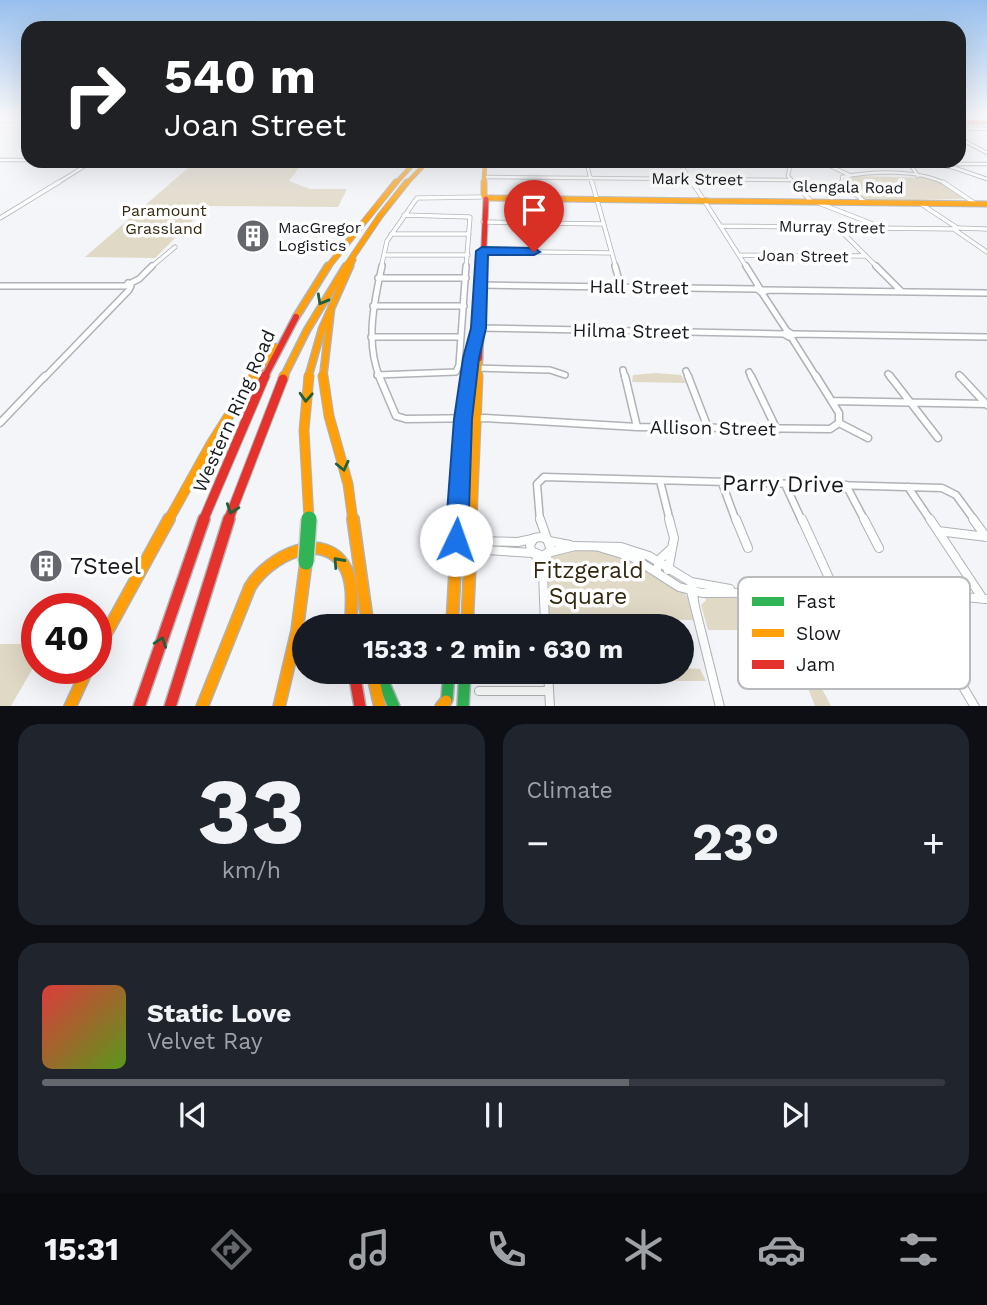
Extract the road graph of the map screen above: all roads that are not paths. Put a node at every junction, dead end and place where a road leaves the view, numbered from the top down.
1 (0, 160) edge
2 (21, 160) edge
3 (966, 164) edge
4 (987, 164) edge
5 (74, 168) edge
6 (409, 168) edge
7 (421, 168) edge
8 (485, 168) edge
9 (588, 168) edge
10 (684, 168) edge
11 (790, 168) edge
12 (832, 168) edge
13 (913, 168) edge
14 (953, 168) edge
15 (842, 174) junction
16 (918, 176) junction
17 (484, 177) junction
18 (591, 178) junction
19 (691, 179) junction
20 (987, 179) edge
21 (790, 180) junction
22 (482, 199) junction
23 (597, 199) junction
24 (704, 201) junction
25 (814, 202) junction
26 (866, 203) junction
27 (976, 204) junction
28 (987, 204) edge
29 (923, 205) junction
30 (404, 215) junction
31 (0, 218) edge
32 (483, 222) junction
33 (604, 224) junction
34 (720, 226) junction
35 (837, 227) junction
36 (879, 228) junction
37 (955, 229) junction
38 (987, 229) edge
39 (391, 234) junction
40 (469, 234) junction
41 (360, 244) junction
42 (175, 247) dead end
43 (482, 251) junction
44 (987, 252) edge
45 (612, 253) junction
46 (384, 254) junction
47 (468, 255) junction
48 (739, 255) junction
49 (866, 256) junction
50 (378, 278) junction
51 (466, 278) junction
52 (480, 285) junction
53 (0, 286) edge
54 (127, 286) junction
55 (621, 287) junction
56 (760, 290) junction
57 (902, 292) junction
58 (987, 293) edge
59 (373, 306) junction
60 (464, 306) junction
61 (331, 309) junction
62 (478, 328) junction
63 (789, 334) junction
64 (286, 336) junction
65 (371, 337) junction
66 (461, 337) junction
67 (987, 337) edge
68 (623, 370) dead end
69 (686, 371) dead end
70 (749, 372) dead end
71 (475, 373) junction
72 (888, 374) dead end
73 (377, 375) junction
74 (565, 375) dead end
75 (959, 375) dead end
76 (832, 401) junction
77 (911, 403) junction
78 (987, 404) edge
79 (480, 418) junction
80 (463, 419) junction
81 (0, 424) edge
82 (839, 424) junction
83 (637, 427) junction
84 (708, 428) junction
85 (777, 430) junction
86 (868, 438) dead end
87 (938, 438) dead end
88 (660, 481) junction
89 (722, 483) junction
90 (785, 484) junction
91 (846, 485) junction
92 (908, 487) junction
93 (540, 522) junction
94 (938, 531) junction
95 (986, 537) edge
96 (533, 539) junction
97 (548, 540) junction
98 (456, 544) junction
99 (470, 545) junction
100 (575, 546) junction
101 (748, 548) dead end
102 (879, 548) dead end
103 (671, 549) junction
104 (549, 553) junction
105 (534, 554) junction
106 (657, 568) junction
107 (668, 570) junction
108 (543, 572) junction
109 (828, 577) edge
110 (970, 577) edge
111 (970, 577) edge
112 (692, 588) junction
113 (738, 591) edge
114 (985, 599) edge
115 (695, 610) joint
116 (350, 614) edge
117 (366, 614) edge
118 (453, 614) edge
119 (467, 614) edge
120 (545, 614) edge
121 (112, 622) edge
122 (80, 684) edge
123 (356, 684) edge
124 (375, 684) edge
125 (382, 684) edge
126 (447, 684) edge
127 (464, 684) edge
128 (549, 684) edge
129 (965, 689) edge
130 (478, 691) dead end
131 (549, 691) junction
132 (444, 705) edge
133 (70, 706) edge
134 (139, 706) edge
135 (170, 706) edge
136 (202, 706) edge
137 (279, 706) edge
138 (360, 706) edge
139 (380, 706) edge
140 (394, 706) edge
141 (463, 706) edge
142 (550, 706) edge
143 (720, 706) edge
144 (975, 706) edge

1 - 2 street
3 - 4 street
5 - 31 street
6 - 64 main road, Western Ring Road
7 - 41 main road, Western Ring Road
8 - 17 main road
9 - 18 street
10 - 19 street
11 - 21 street
12 - 15 street
13 - 16 street
14 - 20 street
15 - 16 street
15 - 26 street
16 - 27 street
17 - 18 street, Mark Street
17 - 22 main road
18 - 19 street, Mark Street
18 - 23 street
19 - 21 street, Mark Street
19 - 24 street
21 - 25 street
22 - 23 main road, Glengala Road
22 - 30 street
22 - 32 main road
23 - 24 main road, Glengala Road
23 - 33 street
24 - 25 main road, Glengala Road
24 - 34 street
25 - 26 main road, Glengala Road
25 - 36 street
26 - 29 main road, Glengala Road
27 - 28 main road, Glengala Road
27 - 29 main road, Glengala Road
29 - 37 street
30 - 39 street
30 - 40 street
32 - 33 street
32 - 43 main road
33 - 45 street
34 - 35 street, Murray Street
34 - 48 street
35 - 36 street, Murray Street
35 - 49 street
36 - 37 street, Murray Street
37 - 38 street, Murray Street
37 - 44 street
39 - 40 street
39 - 46 street
40 - 47 street
41 - 61 main road
41 -> 135 main road, Western Ring Road
42 - 54 street
43 - 45 street
43 - 52 main road
45 - 55 street
46 - 47 street
46 - 50 street
47 - 51 street
48 - 49 street, Joan Street
48 - 56 street
49 - 57 street
50 - 51 street
50 - 59 street
51 - 60 street
52 - 55 street, Hall Street
52 - 62 main road
53 - 54 street
54 - 81 street
55 - 56 street, Hall Street
56 - 57 street, Hall Street
56 - 63 street
57 - 58 street, Hall Street
59 - 60 street
59 - 65 street
60 - 66 street
61 -> 117 main road
61 -> 137 main road, bridge
62 - 63 street, Hilma Street
62 - 71 main road
63 - 67 street, Hilma Street
63 - 76 street
64 - 121 main road
134 -> 64 main road, Western Ring Road
65 - 66 street
65 - 73 street
66 - 73 street
68 - 83 street
69 - 84 street
70 - 85 street
71 - 74 street
71 - 79 main road
71 - 80 main road
72 - 77 street
73 - 80 street, Allison Street
75 - 78 street
76 - 77 street
76 - 82 street
77 - 78 street
77 - 87 street
79 - 80 street, Allison Street
79 - 83 street, Allison Street
79 - 99 main road
80 - 98 main road
82 - 85 street, Allison Street
82 - 86 street
83 - 84 street, Allison Street
84 - 85 street, Allison Street
88 - 89 street, Parry Drive
88 - 93 street, Parry Drive
88 - 103 street
89 - 90 street, Parry Drive
89 - 101 street
90 - 91 street, Parry Drive
90 - 109 street
91 - 92 street, Parry Drive
91 - 102 street
92 - 94 street
92 - 95 street, Parry Drive
93 - 96 street
93 - 97 street
94 - 95 street
94 - 110 street
96 - 97 street
96 - 99 street
96 - 105 street
97 - 100 street
97 - 104 street
98 - 99 main road
98 - 118 main road
99 - 105 street
99 - 119 main road
100 - 104 street
100 - 106 street
103 - 106 street
103 - 107 street
104 - 105 street
104 - 108 street
105 - 108 street
106 - 107 street
106 - 112 street
107 - 112 street
108 - 120 street
111 - 114 street
112 - 113 street
112 - 115 street
115 - 143 street
116 -> 136 main road
122 - 133 main road
123 - 138 main road
124 - 139 main road
125 - 140 main road
126 - 132 main road
127 - 141 main road
128 - 131 street
129 - 144 street
130 - 131 street
131 - 142 street

